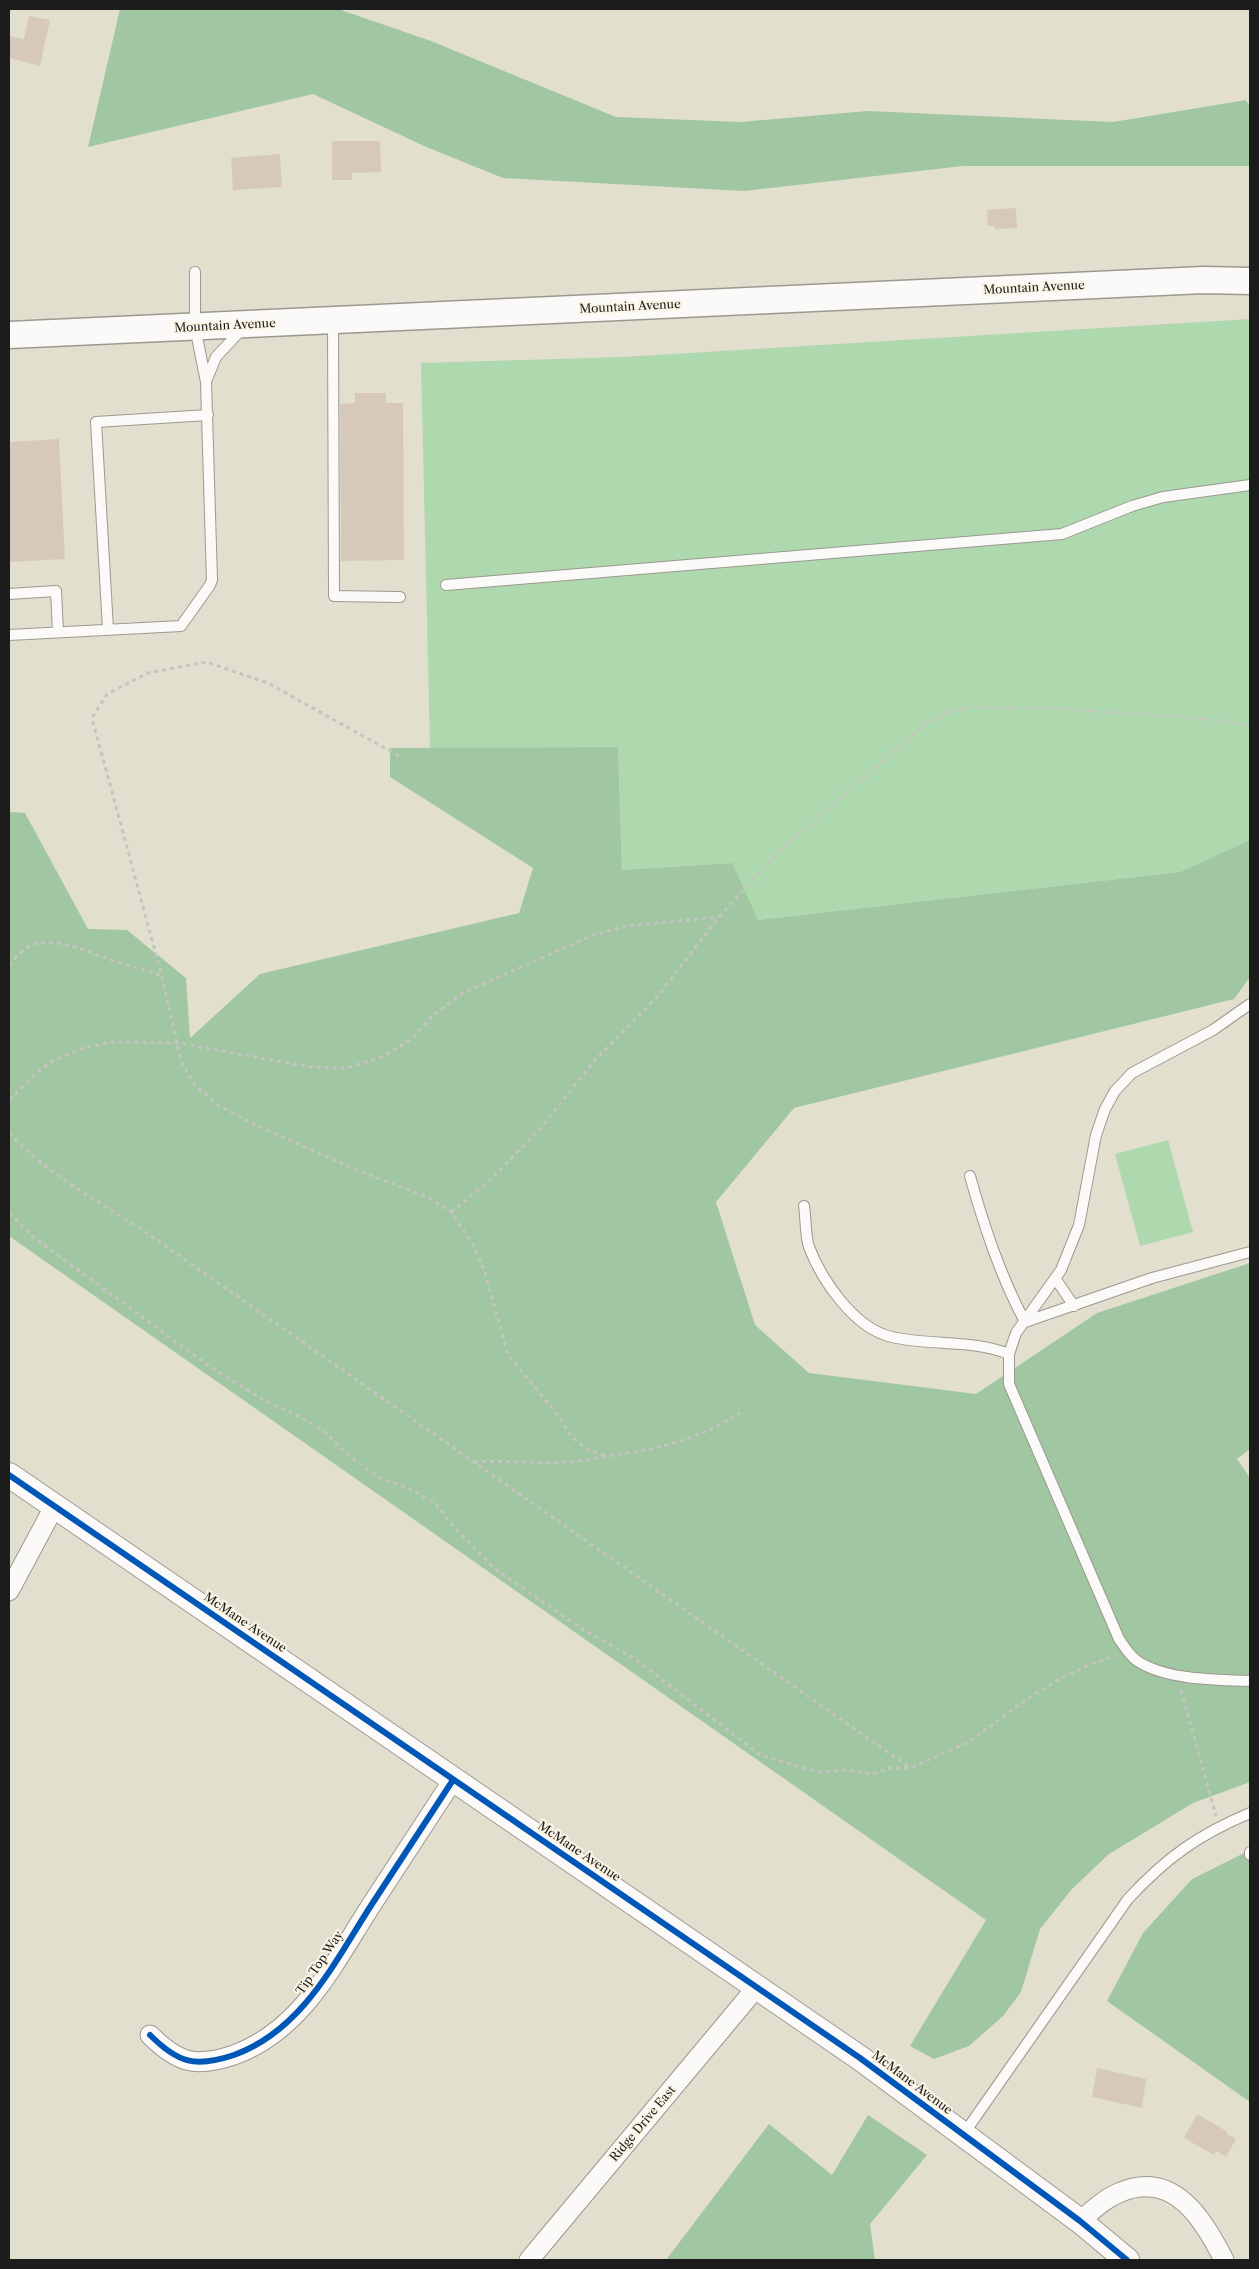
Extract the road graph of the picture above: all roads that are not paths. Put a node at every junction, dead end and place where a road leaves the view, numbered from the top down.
1 (195, 272) dead end
2 (1250, 281) edge
3 (333, 321) junction
4 (246, 325) junction
5 (195, 327) junction
6 (9, 334) edge
7 (206, 382) junction
8 (208, 415) junction
9 (1250, 485) edge
10 (446, 585) dead end
11 (9, 594) edge
12 (400, 596) dead end
13 (108, 630) junction
14 (58, 632) junction
15 (9, 635) edge
16 (1250, 1004) edge
17 (970, 1176) dead end
18 (804, 1206) dead end
19 (1250, 1252) edge
20 (1055, 1278) junction
21 (1074, 1306) junction
22 (1025, 1322) junction
23 (1009, 1354) junction
24 (9, 1475) edge
25 (54, 1507) junction
26 (9, 1591) edge
27 (1250, 1681) edge
28 (454, 1780) junction
29 (1250, 1813) edge
30 (756, 1988) junction
31 (150, 2035) dead end
32 (963, 2135) junction
33 (1080, 2220) junction
34 (529, 2260) edge
35 (1127, 2260) edge
36 (1224, 2260) edge

1 - 5 lane
2 - 3 main road, Mountain Avenue
3 - 4 main road, Mountain Avenue
3 - 12 lane
4 - 5 main road, Mountain Avenue
4 - 7 lane
5 - 6 main road, Mountain Avenue
5 - 7 lane
7 - 8 lane
8 - 13 lane
8 - 13 lane
9 - 10 lane
11 - 14 lane
13 - 14 lane
14 - 15 lane
16 - 20 lane
17 - 22 lane
18 - 23 lane
19 - 21 lane
20 - 21 lane
20 - 22 lane
21 - 22 lane
22 - 23 lane
23 - 27 lane
24 - 25 street, McMane Avenue
25 - 26 street
25 - 28 street, McMane Avenue
28 - 30 street, McMane Avenue
28 - 31 street, Tip Top Way
29 - 32 lane
30 - 32 street, McMane Avenue
30 - 34 street, Ridge Drive East
32 - 33 street, McMane Avenue
33 - 35 street, McMane Avenue
33 - 36 street

